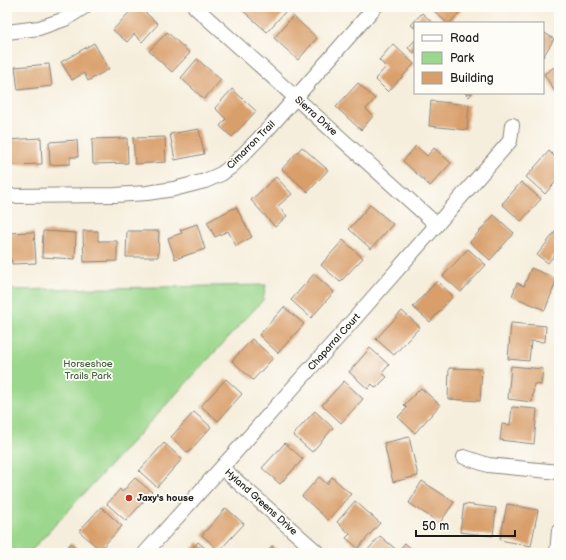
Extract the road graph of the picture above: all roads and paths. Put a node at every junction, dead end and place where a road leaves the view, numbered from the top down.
1 (84, 7) edge
2 (195, 7) edge
3 (375, 7) edge
4 (7, 32) edge
5 (296, 98) junction
6 (512, 124) dead end
7 (7, 196) edge
8 (437, 224) junction
9 (464, 457) dead end
10 (222, 468) junction
11 (559, 472) edge
12 (559, 531) edge
13 (145, 553) edge
14 (318, 553) edge
15 (557, 553) edge

1 - 4 street
2 - 5 street, Sierra Drive
3 - 5 street, Cimarron Trail
5 - 7 street, Cimarron Trail
5 - 8 street, Sierra Drive
6 - 8 street, Chaparral Court
8 - 10 street, Chaparral Court
9 - 11 street
10 - 13 street, Chaparral Court
10 - 14 street, Hyland Greens Drive
12 - 15 street

